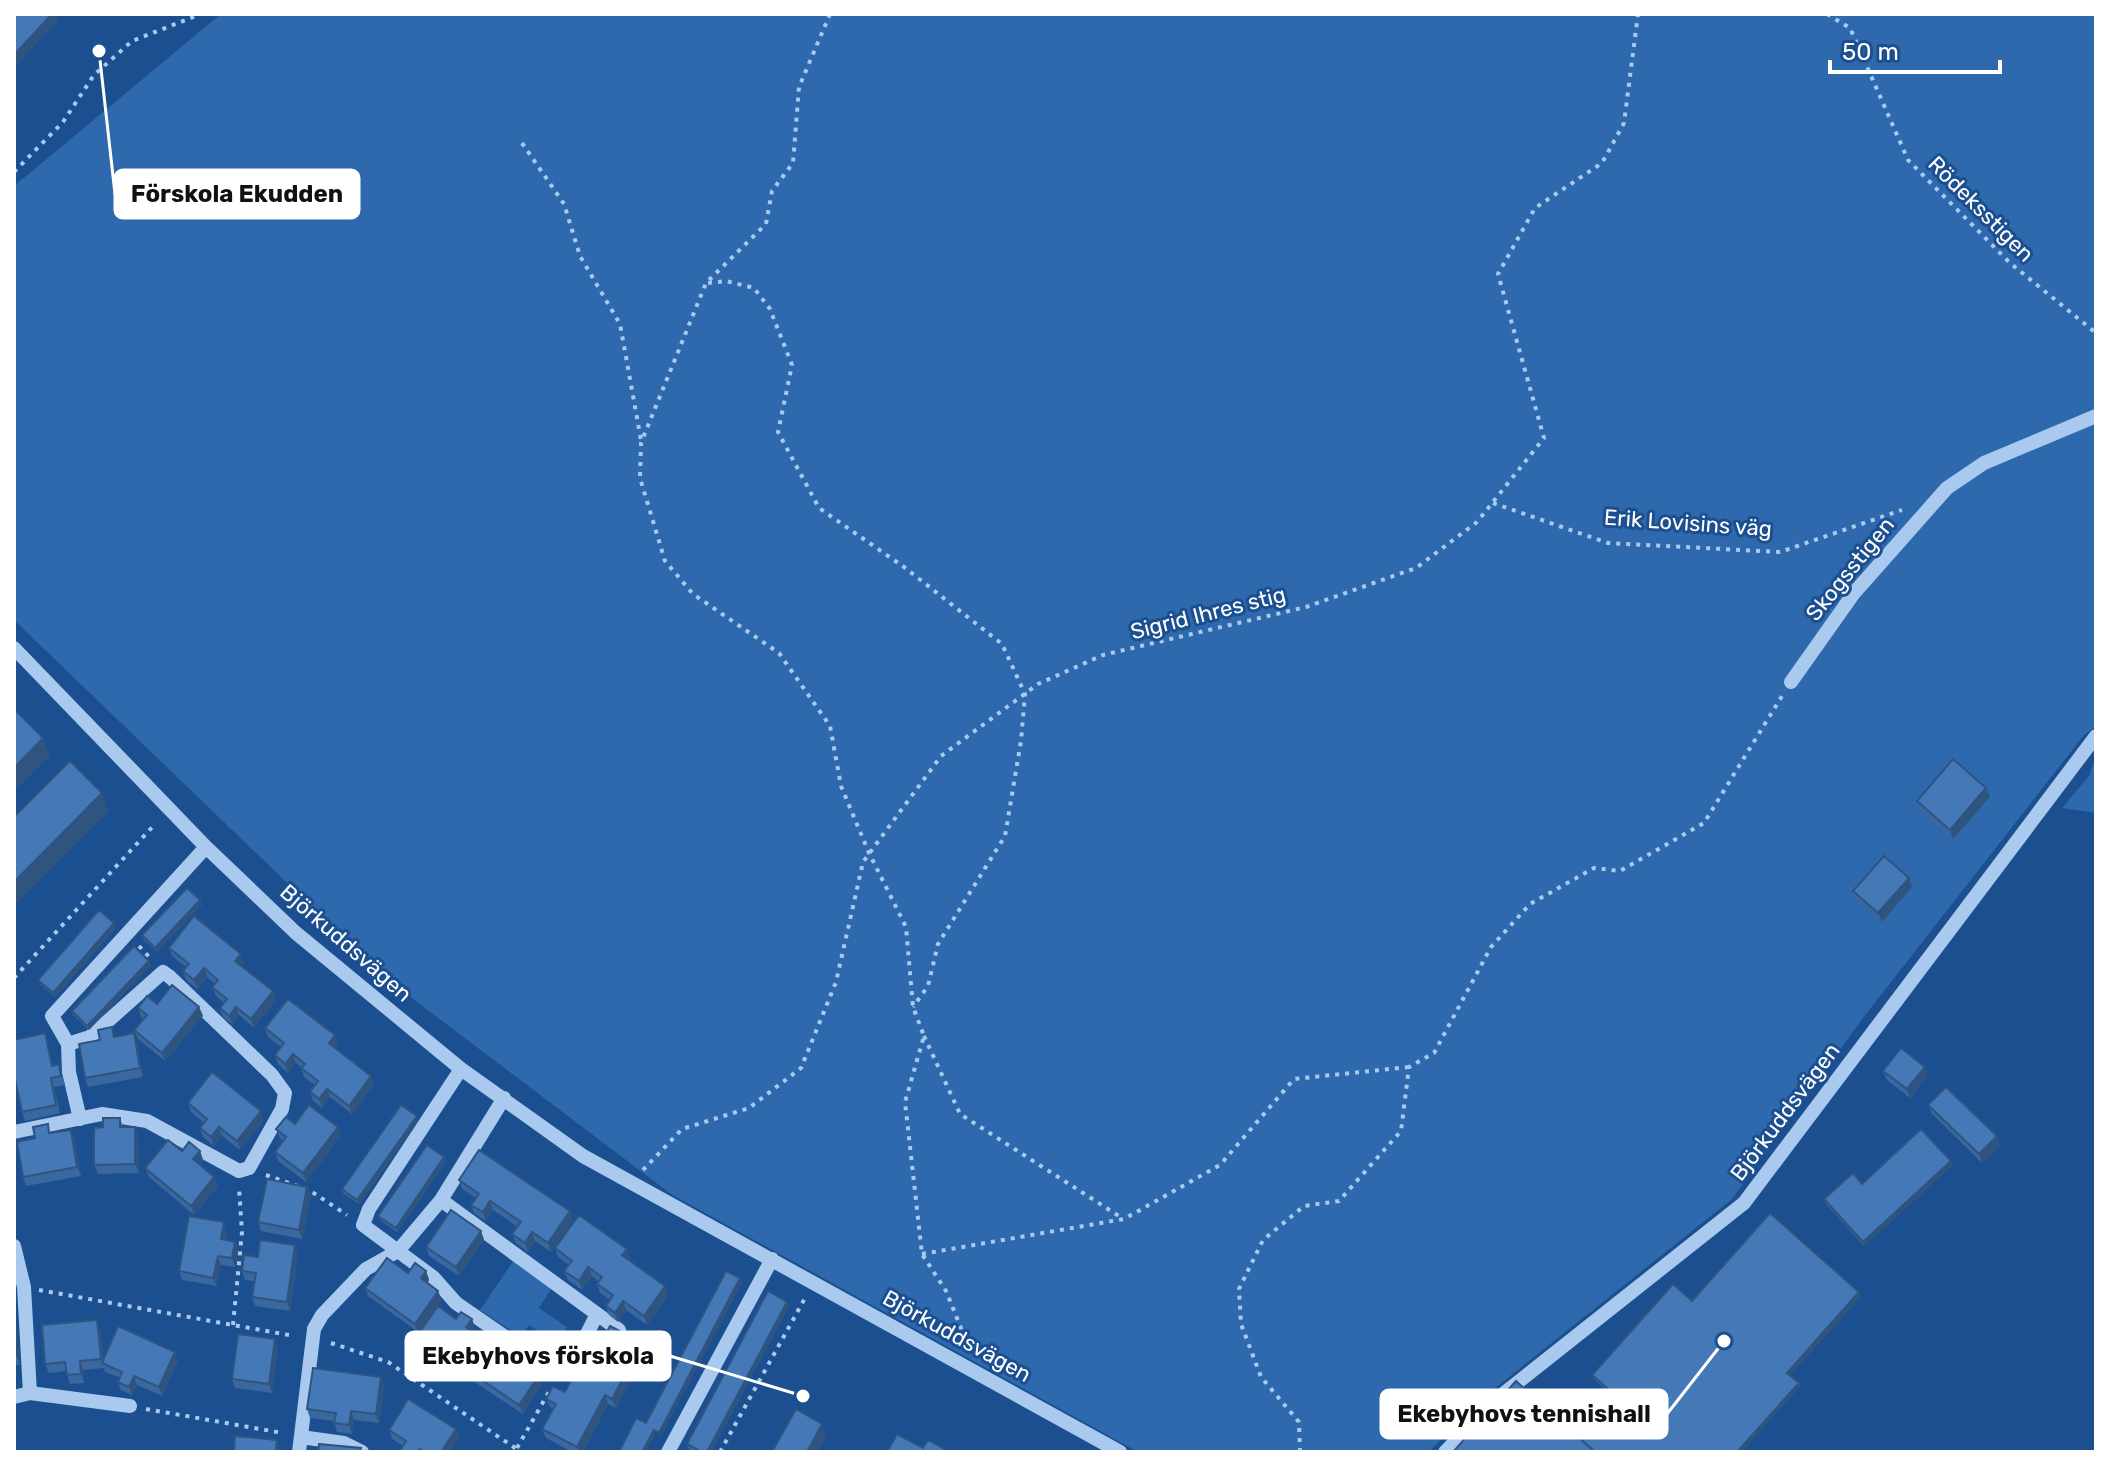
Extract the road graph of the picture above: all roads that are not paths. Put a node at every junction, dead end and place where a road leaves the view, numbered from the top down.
1 (2096, 416) edge
2 (14, 648) edge
3 (1791, 682) road end
4 (2096, 736) edge
5 (206, 847) junction
6 (68, 1044) junction
7 (461, 1069) junction
8 (504, 1098) junction
9 (80, 1119) junction
10 (14, 1132) edge
11 (441, 1200) junction
12 (14, 1246) edge
13 (398, 1251) junction
14 (772, 1259) junction
15 (597, 1314) junction
16 (619, 1330) edge
17 (30, 1393) junction
18 (14, 1397) edge
19 (130, 1406) road end
20 (300, 1444) edge
21 (362, 1452) edge
22 (668, 1452) edge
23 (1120, 1452) edge
24 (1445, 1452) edge

1 - 3 street, Skogsstigen
2 - 5 street, Björkuddsvägen
4 - 24 street, Björkuddsvägen
5 - 6 street
5 - 7 street, Björkuddsvägen
6 - 9 street
6 - 9 street
7 - 8 street, Björkuddsvägen
7 - 13 street
8 - 11 street
8 - 14 street, Björkuddsvägen
9 - 10 street
11 - 13 street
11 - 15 street
12 - 17 street
13 - 15 street
13 - 20 street
14 - 22 street
14 - 23 street, Björkuddsvägen
15 - 16 street
17 - 18 street
17 - 19 street
20 - 21 street

